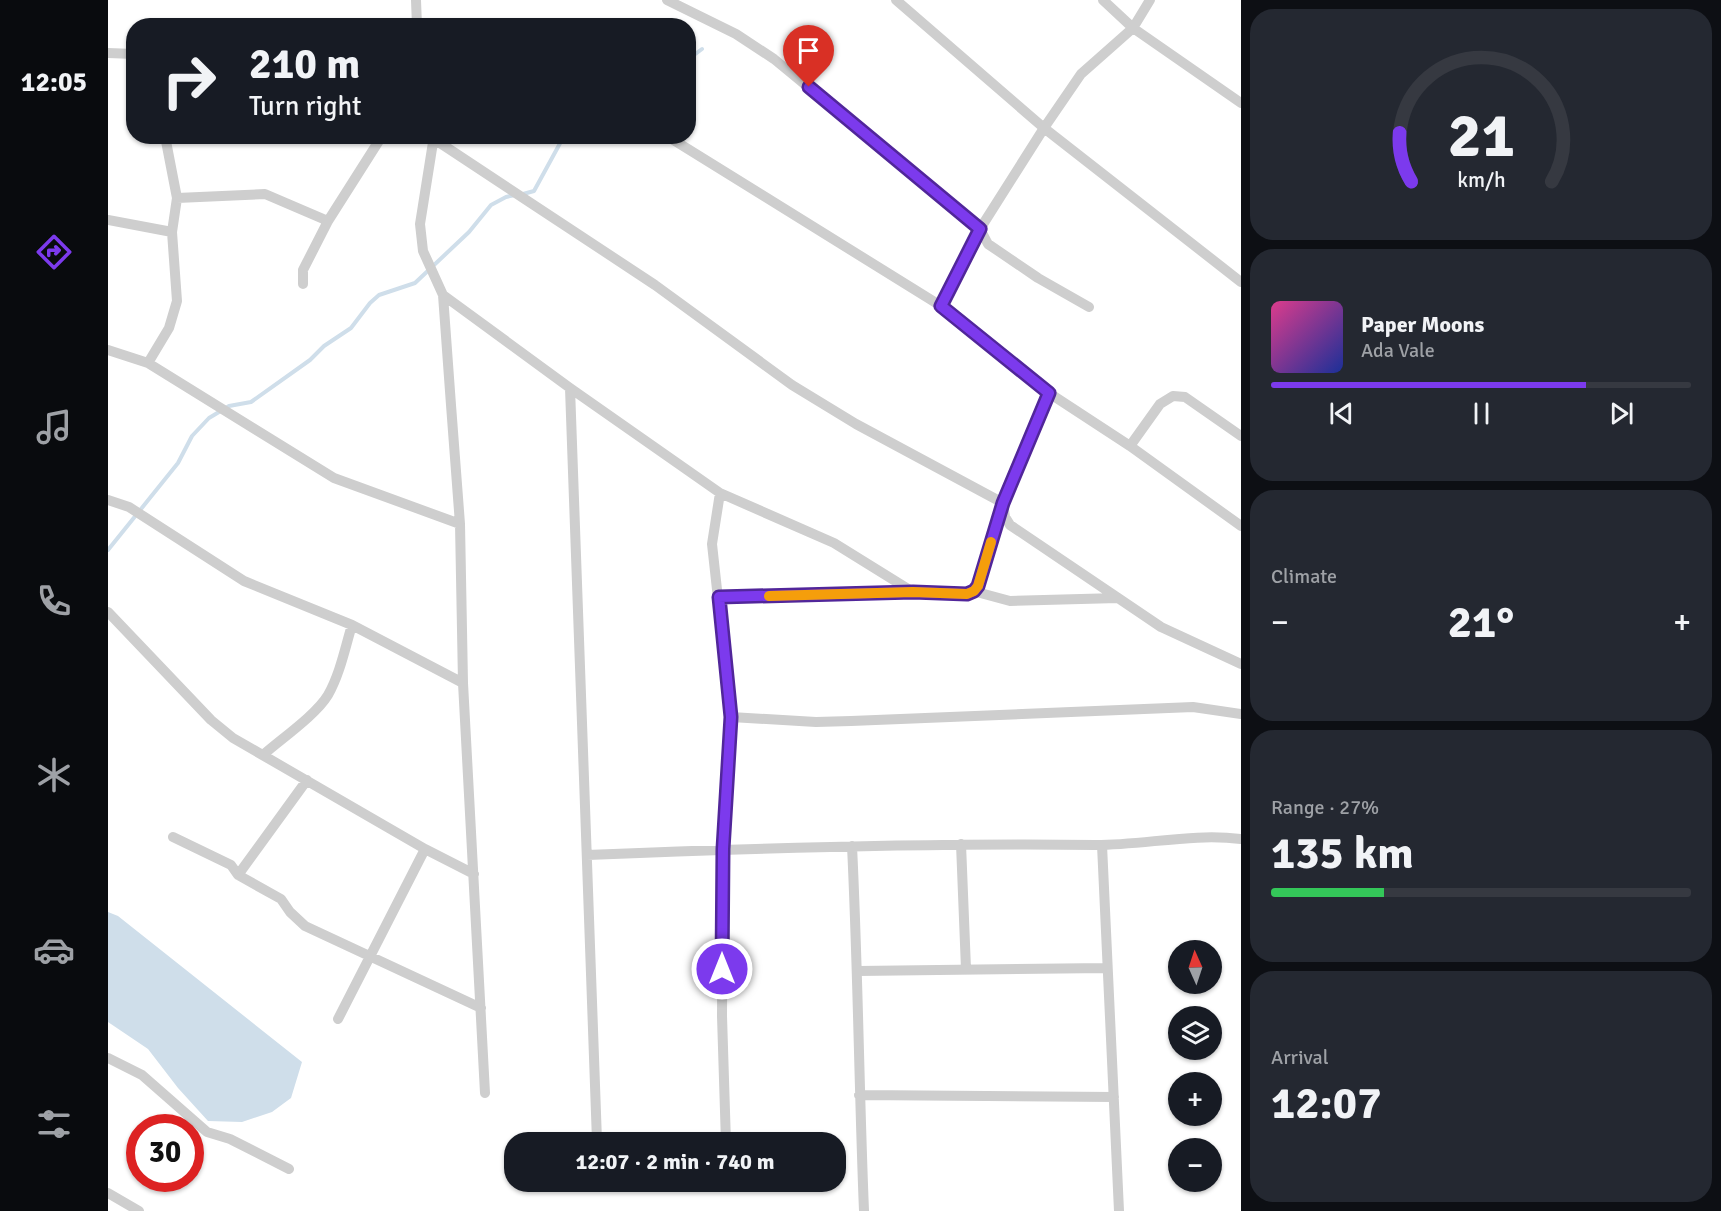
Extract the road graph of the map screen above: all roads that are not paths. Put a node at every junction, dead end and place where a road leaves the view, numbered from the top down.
1 (416, 0) edge
2 (668, 0) edge
3 (896, 0) edge
4 (1103, 0) edge
5 (1150, 0) edge
6 (417, 18) edge
7 (1132, 28) junction
8 (108, 53) edge
9 (126, 54) edge
10 (1241, 103) edge
11 (1044, 128) junction
12 (167, 144) edge
13 (377, 144) edge
14 (433, 144) edge
15 (443, 144) edge
16 (680, 144) edge
17 (177, 198) junction
18 (108, 220) edge
19 (328, 221) junction
20 (980, 229) junction
21 (172, 232) junction
22 (1241, 282) edge
23 (303, 284) dead end
24 (443, 295) junction
25 (941, 306) junction
26 (1089, 307) dead end
27 (108, 350) edge
28 (148, 363) junction
29 (570, 388) junction
30 (1049, 393) junction
31 (1241, 435) edge
32 (1130, 446) junction
33 (720, 493) junction
34 (108, 500) edge
35 (1003, 503) junction
36 (1002, 517) junction
37 (460, 524) junction
38 (1241, 526) edge
39 (974, 591) junction
40 (913, 592) junction
41 (719, 597) junction
42 (1118, 598) junction
43 (108, 612) edge
44 (352, 625) junction
45 (1241, 664) edge
46 (463, 683) junction
47 (1241, 714) edge
48 (731, 717) junction
49 (263, 755) junction
50 (307, 780) junction
51 (172, 837) dead end
52 (1241, 839) edge
53 (961, 844) junction
54 (1102, 844) junction
55 (852, 846) junction
56 (425, 849) junction
57 (723, 849) junction
58 (587, 855) junction
59 (238, 874) junction
60 (474, 874) junction
61 (370, 958) junction
62 (1107, 968) junction
63 (966, 969) junction
64 (858, 971) junction
65 (481, 1008) junction
66 (338, 1019) dead end
67 (108, 1058) edge
68 (485, 1093) dead end
69 (859, 1095) junction
70 (1114, 1097) junction
71 (597, 1132) edge
72 (726, 1132) edge
73 (289, 1169) dead end
74 (108, 1193) edge
75 (139, 1211) edge
76 (864, 1211) edge
77 (1119, 1211) edge

1 - 6 street
2 - 20 street
3 - 11 street
4 - 7 street
5 - 7 street
7 - 10 street
7 - 11 street
8 - 9 street
11 - 20 street
11 - 22 street
12 - 17 street
13 - 19 street
14 - 24 street
15 - 35 street
16 - 25 street
17 - 19 street
17 - 21 street
18 - 21 street
19 - 23 street
20 - 25 street
20 - 26 street
21 - 28 street
24 - 29 street
24 - 37 street
25 - 30 street
27 - 28 street
28 - 37 street
29 - 33 street
29 - 58 street
30 - 32 street
30 - 35 street
31 - 32 street
32 - 38 street
33 - 40 street
33 - 41 street
34 - 44 street
35 - 36 street
36 - 39 street
36 - 42 street
37 - 46 street
39 - 40 street
39 - 42 street
40 - 41 street
41 - 48 street
42 - 45 street
43 - 49 street
44 - 46 street
44 - 49 street
46 - 60 street
47 - 48 street
48 - 57 street
49 - 50 street
50 - 56 street
50 - 59 street
51 - 59 street
52 - 54 street
53 - 54 street
53 - 55 street
53 - 63 street
54 - 62 street
55 - 57 street
55 - 64 street
56 - 60 street
56 - 61 street
57 - 58 street
57 - 72 street
58 - 71 street
59 - 61 street
60 - 65 street
61 - 65 street
61 - 66 street
62 - 63 street
62 - 70 street
63 - 64 street
64 - 69 street
65 - 68 street
67 - 73 street
69 - 70 street
69 - 76 street
70 - 77 street
74 - 75 street

